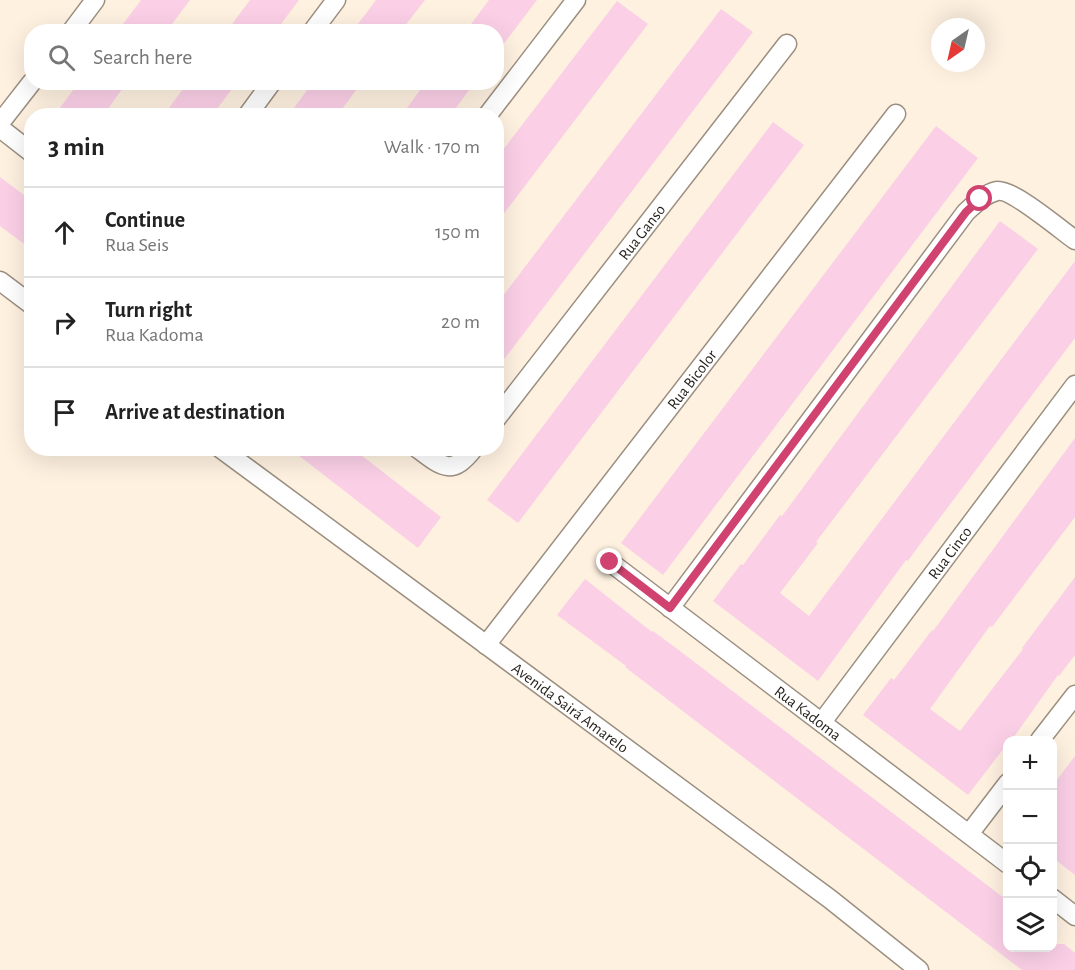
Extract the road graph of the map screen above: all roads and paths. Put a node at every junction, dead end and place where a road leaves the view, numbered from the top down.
1 (95, 0) edge
2 (336, 0) edge
3 (576, 0) edge
4 (77, 24) edge
5 (318, 24) edge
6 (787, 44) dead end
7 (26, 90) edge
8 (266, 90) edge
9 (253, 108) edge
10 (493, 108) edge
11 (896, 114) dead end
12 (0, 123) edge
13 (0, 128) edge
14 (24, 147) edge
15 (1075, 240) edge
16 (0, 281) edge
17 (24, 299) edge
18 (1075, 385) edge
19 (504, 409) edge
20 (231, 456) edge
21 (429, 456) edge
22 (468, 456) edge
23 (610, 562) dead end
24 (670, 608) junction
25 (486, 645) junction
26 (1075, 695) edge
27 (822, 722) junction
28 (1044, 736) edge
29 (1003, 790) edge
30 (969, 834) junction
31 (1003, 860) edge
32 (1057, 901) edge
33 (1075, 916) edge
34 (919, 970) edge

1 - 4 street
2 - 5 street
3 - 10 street
6 - 19 street, Rua Ganso
7 - 12 street
8 - 9 street
11 - 25 street, Rua Bicolor
13 - 14 street
15 - 24 street
16 - 17 street
18 - 27 street, Rua Cinco
20 - 25 street, Avenida Sairá Amarelo
21 - 22 street
23 - 24 street, Rua Kadoma
24 - 27 street, Rua Kadoma
25 - 34 street, Avenida Sairá Amarelo
26 - 28 street
27 - 30 street, Rua Kadoma
29 - 30 street
30 - 31 street, Rua Kadoma
32 - 33 street

